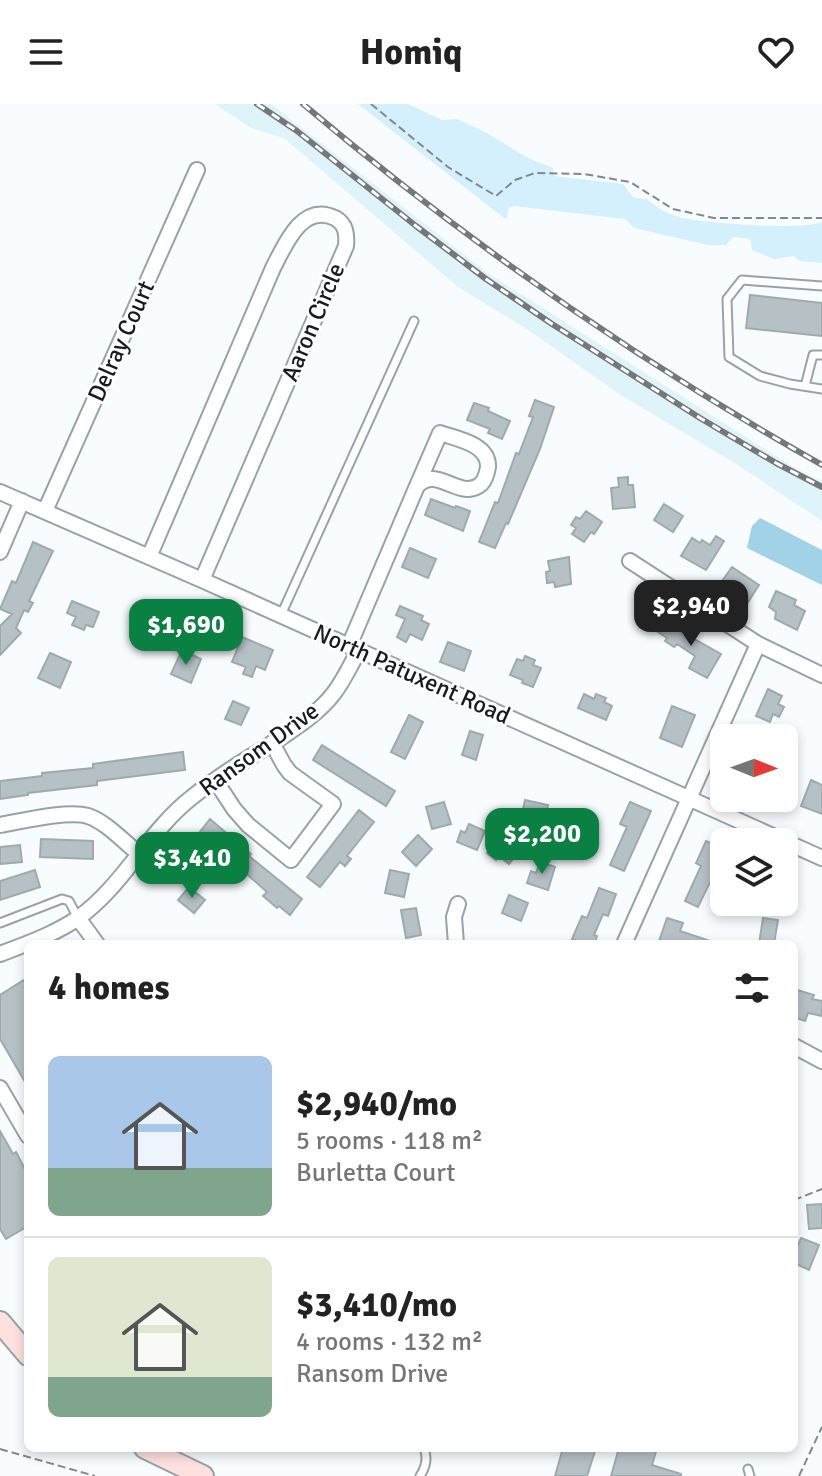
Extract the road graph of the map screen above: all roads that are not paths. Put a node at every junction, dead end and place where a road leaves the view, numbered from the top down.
1 (197, 170) dead end
2 (822, 286) edge
3 (414, 321) dead end
4 (822, 355) edge
5 (805, 386) junction
6 (822, 389) edge
7 (417, 486) junction
8 (0, 492) edge
9 (22, 501) junction
10 (45, 511) junction
11 (0, 552) edge
12 (149, 557) junction
13 (630, 561) dead end
14 (202, 580) junction
15 (281, 615) junction
16 (758, 644) junction
17 (354, 648) junction
18 (822, 675) edge
19 (272, 743) junction
20 (215, 780) junction
21 (688, 799) junction
22 (0, 825) edge
23 (138, 853) junction
24 (822, 858) edge
25 (458, 904) dead end
26 (78, 918) junction
27 (0, 923) edge
28 (36, 940) edge
29 (94, 940) edge
30 (456, 940) edge
31 (626, 940) edge
32 (24, 945) edge
33 (0, 954) edge
34 (798, 1048) edge
35 (822, 1061) edge
36 (0, 1088) edge
37 (24, 1129) edge
38 (0, 1322) edge
39 (24, 1350) edge
40 (153, 1452) edge
41 (425, 1452) edge
42 (203, 1476) edge
43 (420, 1476) edge

1 - 10 street, Delray Court
2 - 5 lane
3 - 15 lane
4 - 5 lane
5 - 6 lane
7 - 7 street, Ransom Drive
7 - 17 street, Ransom Drive
8 - 9 street, North Patuxent Road
9 - 10 street, North Patuxent Road
9 - 11 street
10 - 12 street, North Patuxent Road
12 - 14 street, North Patuxent Road
12 - 14 street, Aaron Circle
13 - 16 street
14 - 15 street, North Patuxent Road
15 - 17 street, North Patuxent Road
16 - 18 street
16 - 21 street
17 - 19 street, Ransom Drive
17 - 21 street, North Patuxent Road
19 - 20 street, Ransom Drive
19 - 20 street
20 - 23 street, Ransom Drive
21 - 24 street, North Patuxent Road
21 - 31 street
22 - 23 street
23 - 26 street, Ransom Drive
25 - 30 street
26 - 27 lane
26 - 28 street, Ransom Drive
26 - 29 street
32 - 33 street, Ransom Drive
34 - 35 street
36 - 37 street
38 - 39 main road
40 - 42 main road
41 - 43 lane

